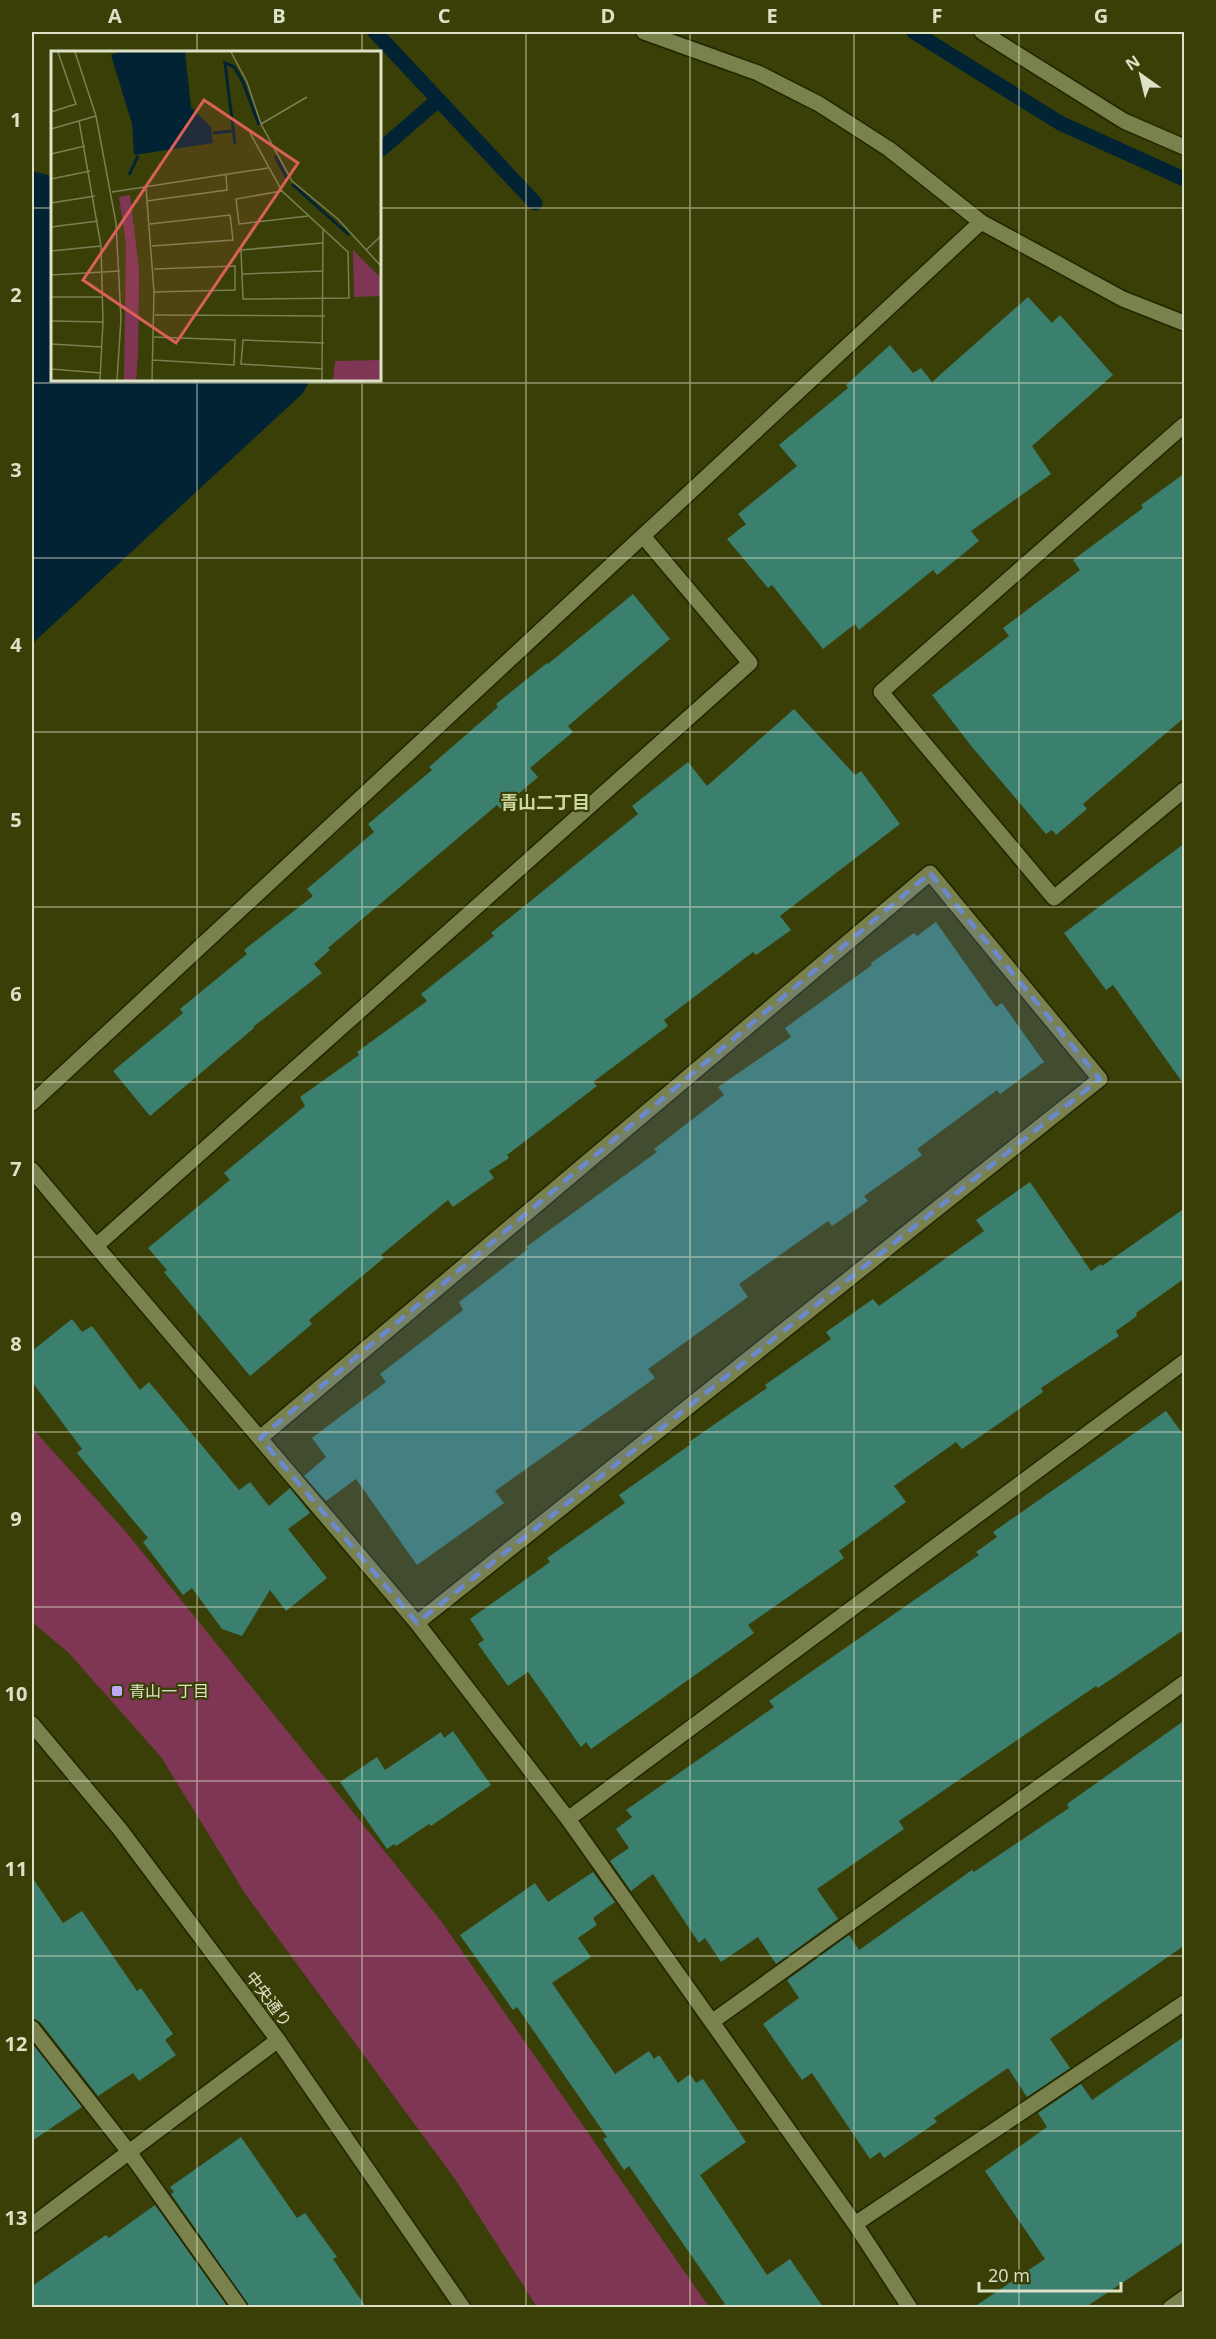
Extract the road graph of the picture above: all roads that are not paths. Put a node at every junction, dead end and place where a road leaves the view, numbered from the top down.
1 (644, 32) edge
2 (982, 32) edge
3 (1185, 147) edge
4 (981, 222) junction
5 (1185, 323) edge
6 (1185, 425) edge
7 (643, 536) junction
8 (1185, 790) edge
9 (32, 1103) edge
10 (32, 1170) edge
11 (96, 1246) junction
12 (1185, 1362) edge
13 (260, 1438) junction
14 (417, 1623) junction
15 (1185, 1683) edge
16 (32, 1724) edge
17 (568, 1819) junction
18 (1185, 2003) edge
19 (713, 2021) junction
20 (32, 2028) edge
21 (278, 2040) junction
22 (129, 2152) junction
23 (855, 2224) junction
24 (32, 2225) edge
25 (1185, 2298) edge
26 (240, 2307) edge
27 (463, 2307) edge
28 (910, 2307) edge
29 (1170, 2307) edge

1 - 4 street
2 - 3 street
4 - 5 street
4 - 7 street
6 - 8 street
7 - 9 street
7 - 11 street
10 - 11 street
11 - 13 street
12 - 17 street
13 - 14 street
13 - 14 street
14 - 17 street
15 - 19 street
16 - 21 street, 中央通り
17 - 19 street
18 - 23 street
19 - 23 street
20 - 22 street
21 - 22 street
21 - 27 street, 中央通り
22 - 24 street
22 - 26 street
23 - 28 street
25 - 29 street

